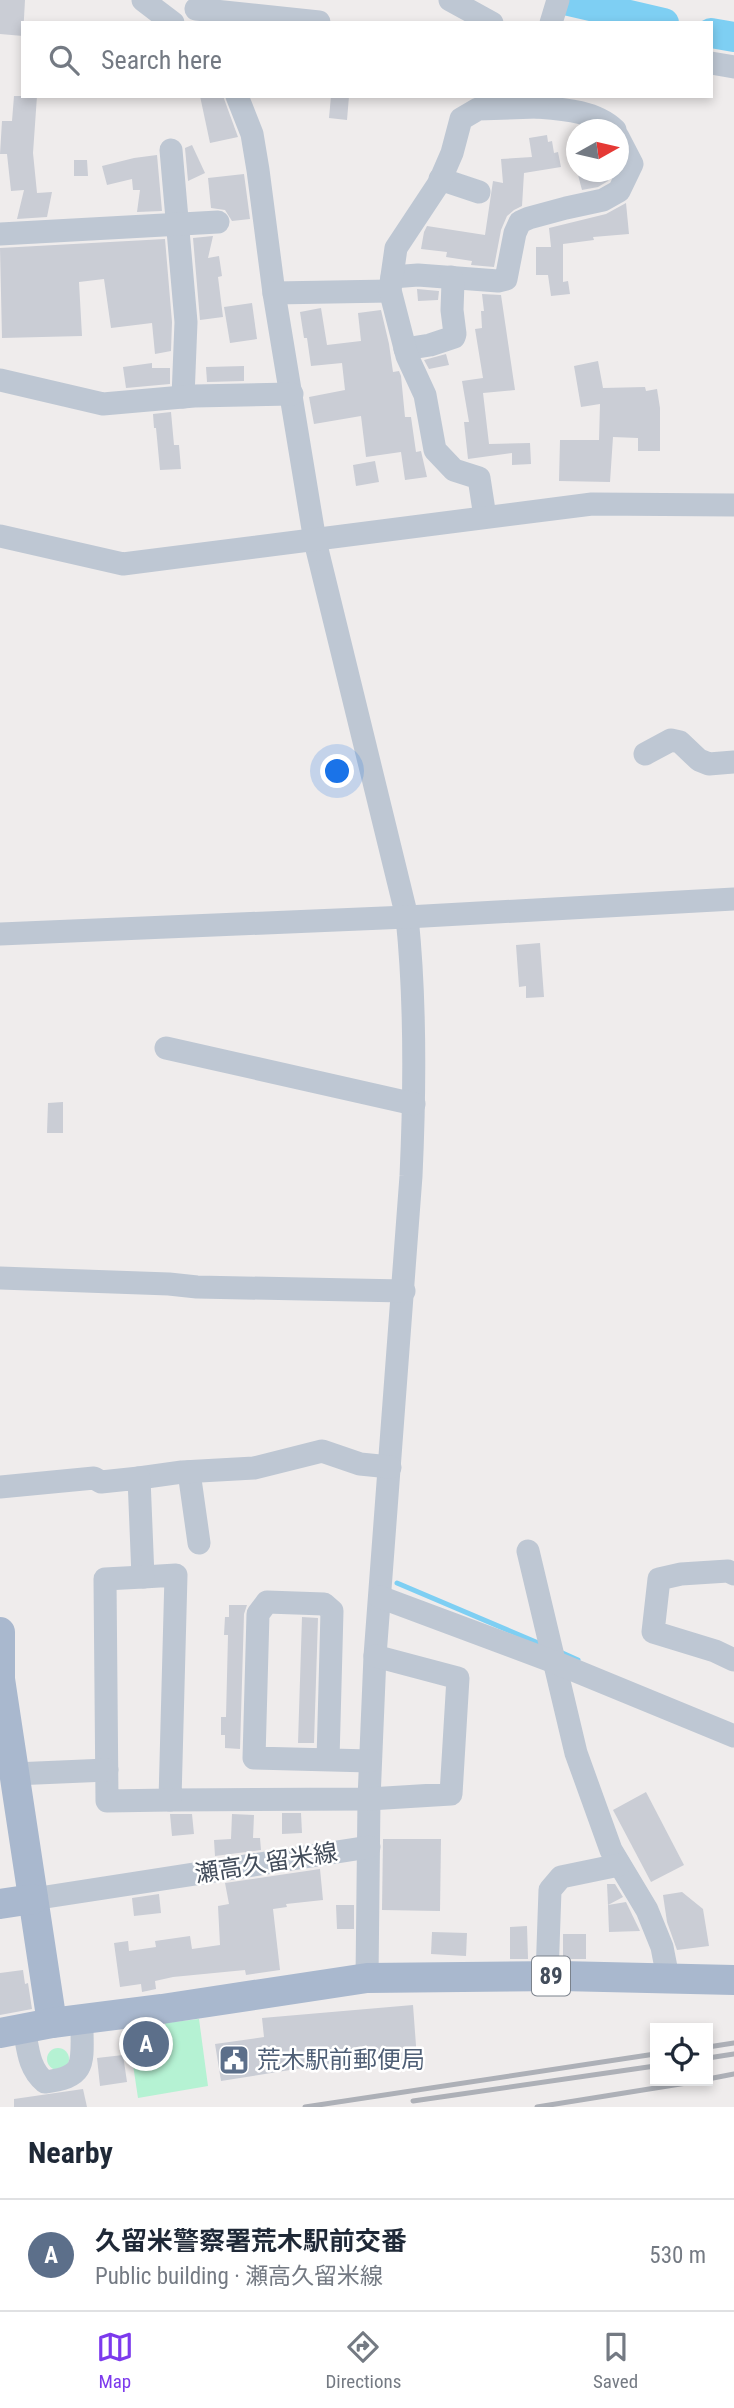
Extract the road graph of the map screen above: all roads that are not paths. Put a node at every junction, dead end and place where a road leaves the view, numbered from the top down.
1 (143, 0) edge
2 (450, 0) edge
3 (558, 0) edge
4 (196, 11) edge
5 (170, 21) edge
6 (308, 21) edge
7 (488, 21) edge
8 (552, 21) edge
9 (713, 64) edge
10 (734, 67) edge
11 (238, 98) edge
12 (538, 102) edge
13 (596, 119) edge
14 (172, 150) dead end
15 (440, 179) junction
16 (623, 182) edge
17 (478, 192) dead end
18 (218, 222) dead end
19 (178, 225) junction
20 (0, 234) edge
21 (451, 277) junction
22 (391, 284) junction
23 (274, 293) junction
24 (405, 349) junction
25 (0, 380) edge
26 (292, 394) junction
27 (183, 397) junction
28 (734, 505) edge
29 (485, 517) junction
30 (0, 536) edge
31 (315, 541) junction
32 (645, 754) dead end
33 (734, 762) edge
34 (734, 899) edge
35 (407, 917) junction
36 (0, 934) edge
37 (166, 1048) dead end
38 (415, 1104) junction
39 (0, 1278) edge
40 (404, 1291) junction
41 (390, 1467) junction
42 (183, 1473) junction
43 (139, 1478) junction
44 (0, 1487) edge
45 (198, 1543) dead end
46 (528, 1551) dead end
47 (734, 1574) edge
48 (143, 1577) junction
49 (380, 1597) junction
50 (0, 1632) edge
51 (375, 1656) junction
52 (734, 1660) edge
53 (554, 1662) junction
54 (0, 1679) edge
55 (734, 1736) edge
56 (328, 1760) junction
57 (370, 1761) junction
58 (107, 1770) junction
59 (9, 1771) edge
60 (369, 1799) junction
61 (170, 1800) junction
62 (369, 1847) junction
63 (619, 1865) junction
64 (33, 1899) junction
65 (0, 1904) edge
66 (547, 1976) junction
67 (367, 1978) junction
68 (668, 1978) junction
69 (734, 1980) edge
70 (25, 2028) edge
71 (82, 2032) dead end

1 - 5 street
2 - 7 street
3 - 8 street
4 - 6 street
9 - 10 street
11 - 23 street
12 - 13 street
12 - 15 street
14 - 19 street
15 - 17 street
15 - 22 street
16 - 21 street
18 - 19 street
19 - 20 street
19 - 27 street
21 - 22 street
21 - 24 street
22 - 23 street
22 - 24 street
23 - 26 street
24 - 29 street
25 - 27 street
26 - 27 street
26 - 31 street
28 - 29 street
29 - 31 street
30 - 31 street
31 - 35 street
32 - 33 street
34 - 35 street
35 - 36 street
35 - 38 street
37 - 38 street
38 - 40 street
39 - 40 street
40 - 41 street
41 - 42 street
41 - 49 street
42 - 43 street
42 - 45 street
43 - 44 street
43 - 48 street
46 - 53 street
47 - 52 street
48 - 58 street
48 - 61 street
49 - 51 street
49 - 53 street
50 - 54 main road
51 - 57 street
51 - 60 street
53 - 55 street
53 - 63 street
54 - 59 main road
56 - 56 street
56 - 57 street
57 - 60 street
58 - 59 street
58 - 61 street
59 - 64 main road
60 - 61 street
60 - 62 street
62 - 64 street, 瀬高久留米線
62 - 67 street, 瀬高久留米線
63 - 66 street
63 - 68 street
64 - 65 main road, 瀬高久留米線
64 - 70 main road
66 - 67 main road, 89
66 - 68 main road, 89
67 - 70 main road, 89
68 - 69 main road, 89
70 - 71 street

